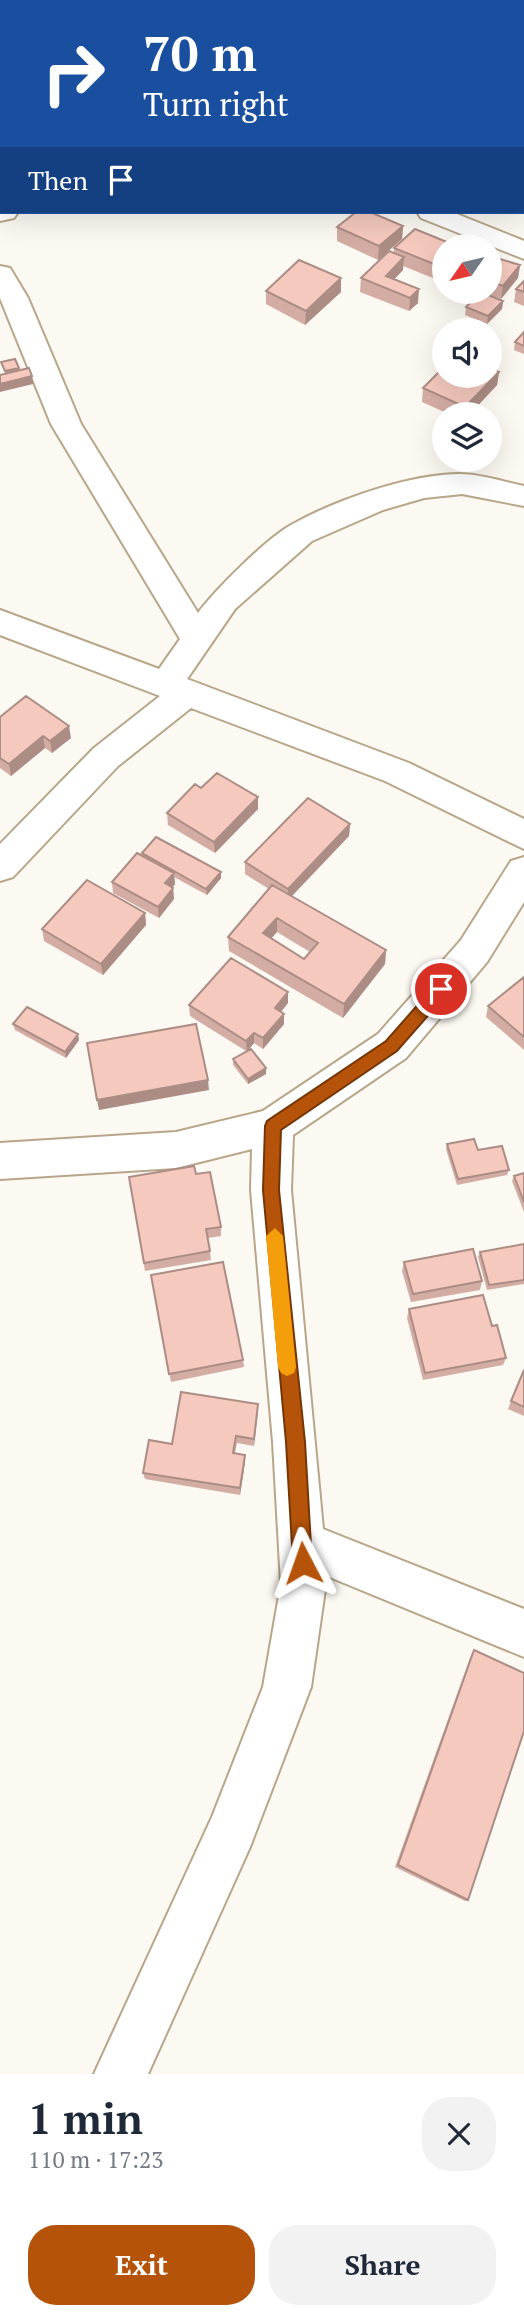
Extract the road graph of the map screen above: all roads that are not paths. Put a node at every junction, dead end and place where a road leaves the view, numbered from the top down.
1 (435, 214) edge
2 (524, 251) edge
3 (0, 274) edge
4 (524, 496) edge
5 (0, 622) edge
6 (197, 639) junction
7 (176, 689) junction
8 (524, 835) edge
9 (0, 867) edge
10 (524, 871) edge
11 (273, 1126) junction
12 (0, 1161) edge
13 (302, 1543) junction
14 (524, 1633) edge
15 (121, 2074) edge

1 - 2 street
3 - 6 street
4 - 6 street
5 - 7 street
6 - 7 street
7 - 8 street
7 - 9 street
10 - 11 street
11 - 12 street
11 - 13 street
13 - 14 street
13 - 15 street

